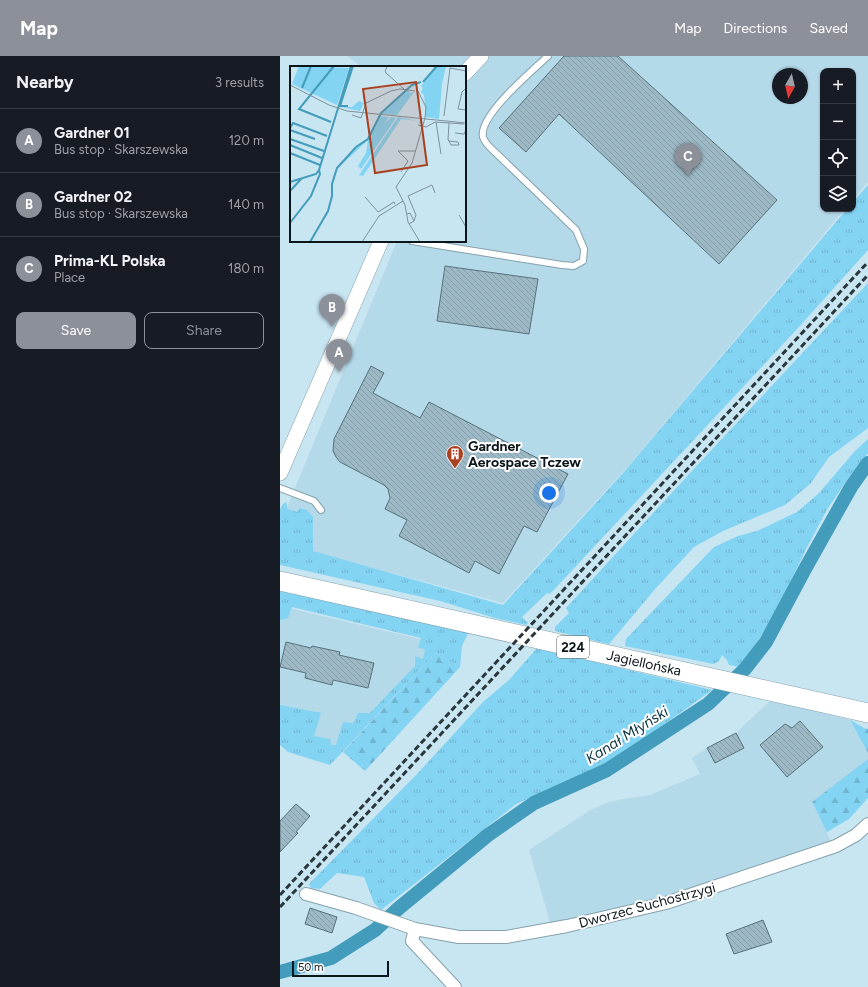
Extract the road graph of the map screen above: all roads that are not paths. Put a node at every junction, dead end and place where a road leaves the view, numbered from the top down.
1 (481, 56) edge
2 (548, 56) edge
3 (466, 71) edge
4 (381, 242) edge
5 (418, 242) edge
6 (280, 474) edge
7 (280, 488) edge
8 (321, 510) dead end
9 (280, 581) edge
10 (868, 713) edge
11 (868, 824) edge
12 (306, 894) dead end
13 (414, 929) junction
14 (455, 987) edge

1 - 3 street
2 - 5 lane
4 - 6 street
7 - 8 lane
9 - 10 main road, Jagiellońska / 224
11 - 13 street, Dworzec Suchostrzygi
12 - 13 street, Dworzec Suchostrzygi
13 - 14 street

